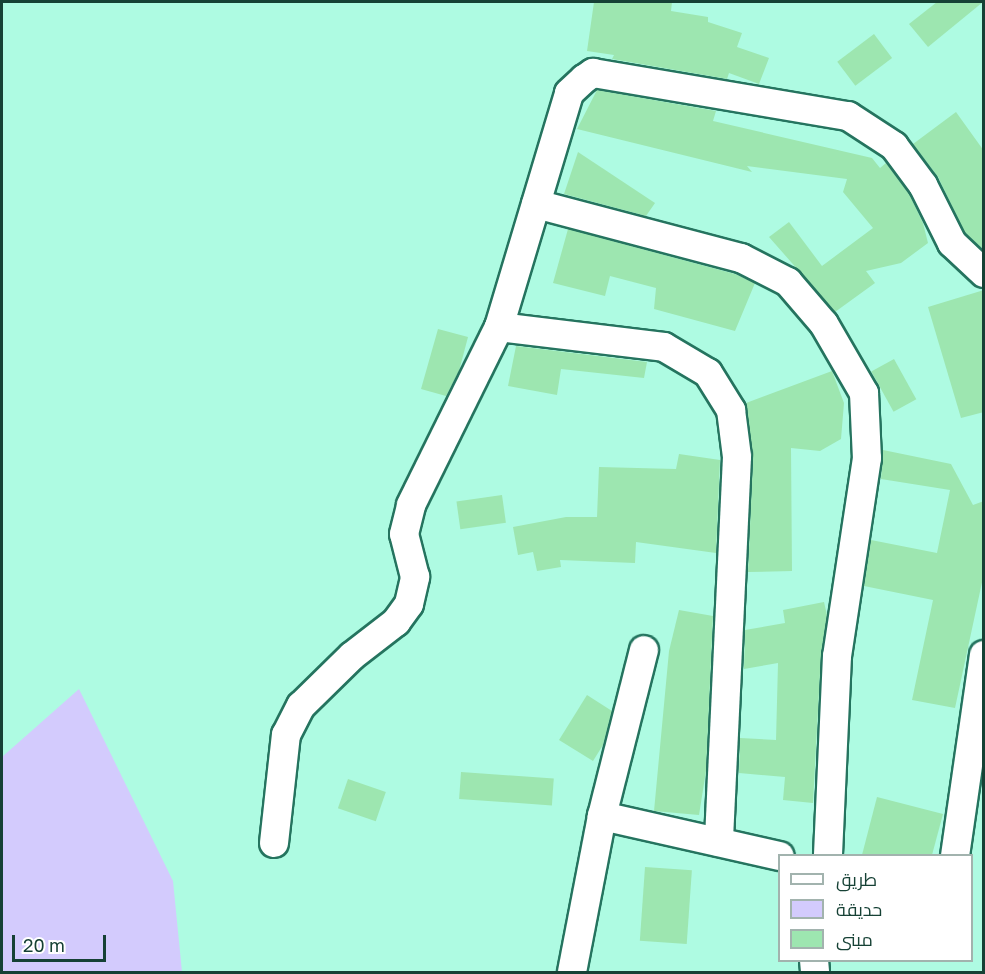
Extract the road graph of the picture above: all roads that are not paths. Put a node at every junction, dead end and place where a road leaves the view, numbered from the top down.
1 (536, 204) junction
2 (984, 273) edge
3 (499, 327) junction
4 (644, 650) dead end
5 (984, 655) edge
6 (602, 816) junction
7 (719, 842) junction
8 (274, 843) dead end
9 (828, 854) edge
10 (955, 854) edge
11 (778, 856) edge
12 (572, 972) edge

1 - 2 street
1 - 3 street
1 - 9 street
3 - 7 street
3 - 8 street
4 - 6 street
5 - 10 street
6 - 7 street
6 - 12 street
7 - 11 street

